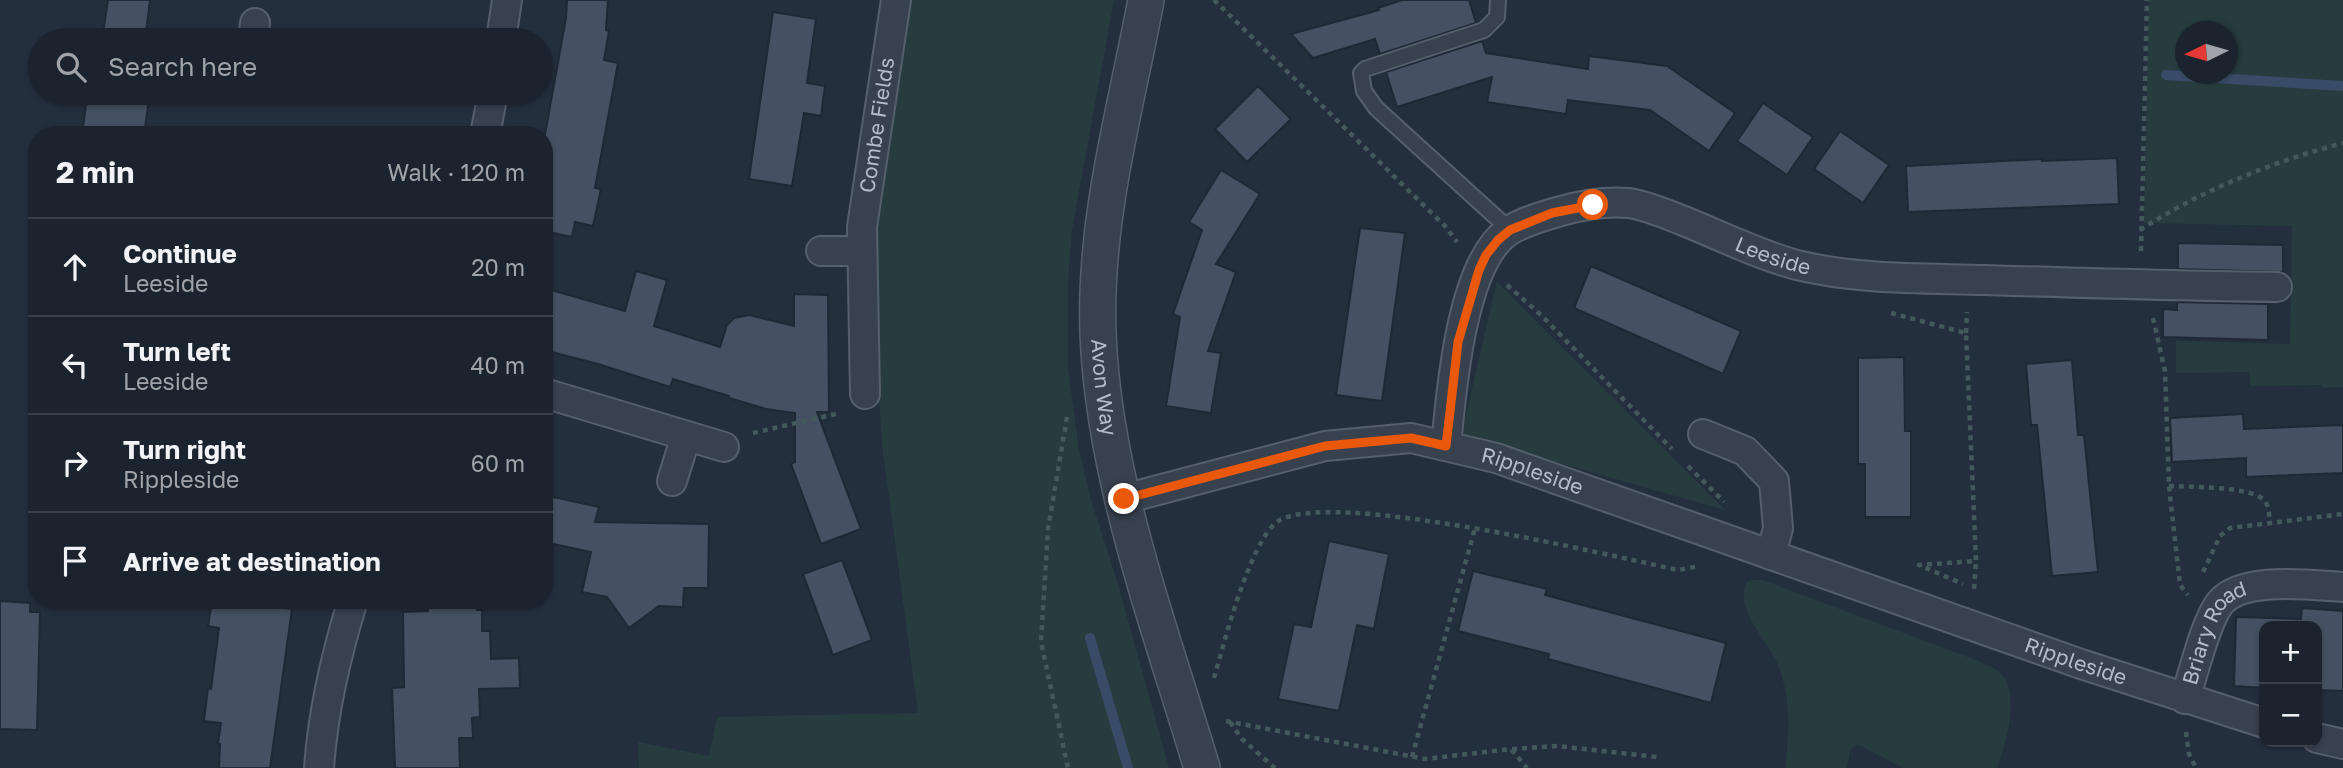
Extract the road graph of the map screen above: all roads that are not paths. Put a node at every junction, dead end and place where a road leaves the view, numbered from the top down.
1 (507, 0) edge
2 (896, 0) edge
3 (1146, 0) edge
4 (1498, 0) edge
5 (503, 28) edge
6 (491, 105) edge
7 (487, 126) edge
8 (1510, 230) junction
9 (821, 251) dead end
10 (860, 251) junction
11 (2277, 287) dead end
12 (553, 396) edge
13 (859, 402) road end
14 (1703, 434) dead end
15 (686, 436) junction
16 (1446, 446) junction
17 (724, 447) dead end
18 (672, 481) dead end
19 (1124, 499) junction
20 (1771, 555) junction
21 (2343, 587) edge
22 (350, 609) edge
23 (2185, 699) junction
24 (2259, 721) edge
25 (2322, 739) edge
26 (2343, 744) edge
27 (319, 768) edge
28 (1202, 768) edge

1 - 5 street
2 - 10 street, Combe Fields
3 - 19 street, Avon Way
4 - 8 lane
6 - 7 street
8 - 11 street, Leeside
8 - 16 street, Leeside
9 - 10 street
10 - 13 street, Combe Fields
12 - 15 street
14 - 20 street
15 - 17 street
15 - 18 street
16 - 19 street, Rippleside
16 - 20 street, Rippleside
19 - 28 street, Avon Way
20 - 23 street, Rippleside
21 - 23 street, Briary Road
22 - 27 street
23 - 24 street, Rippleside
25 - 26 street

